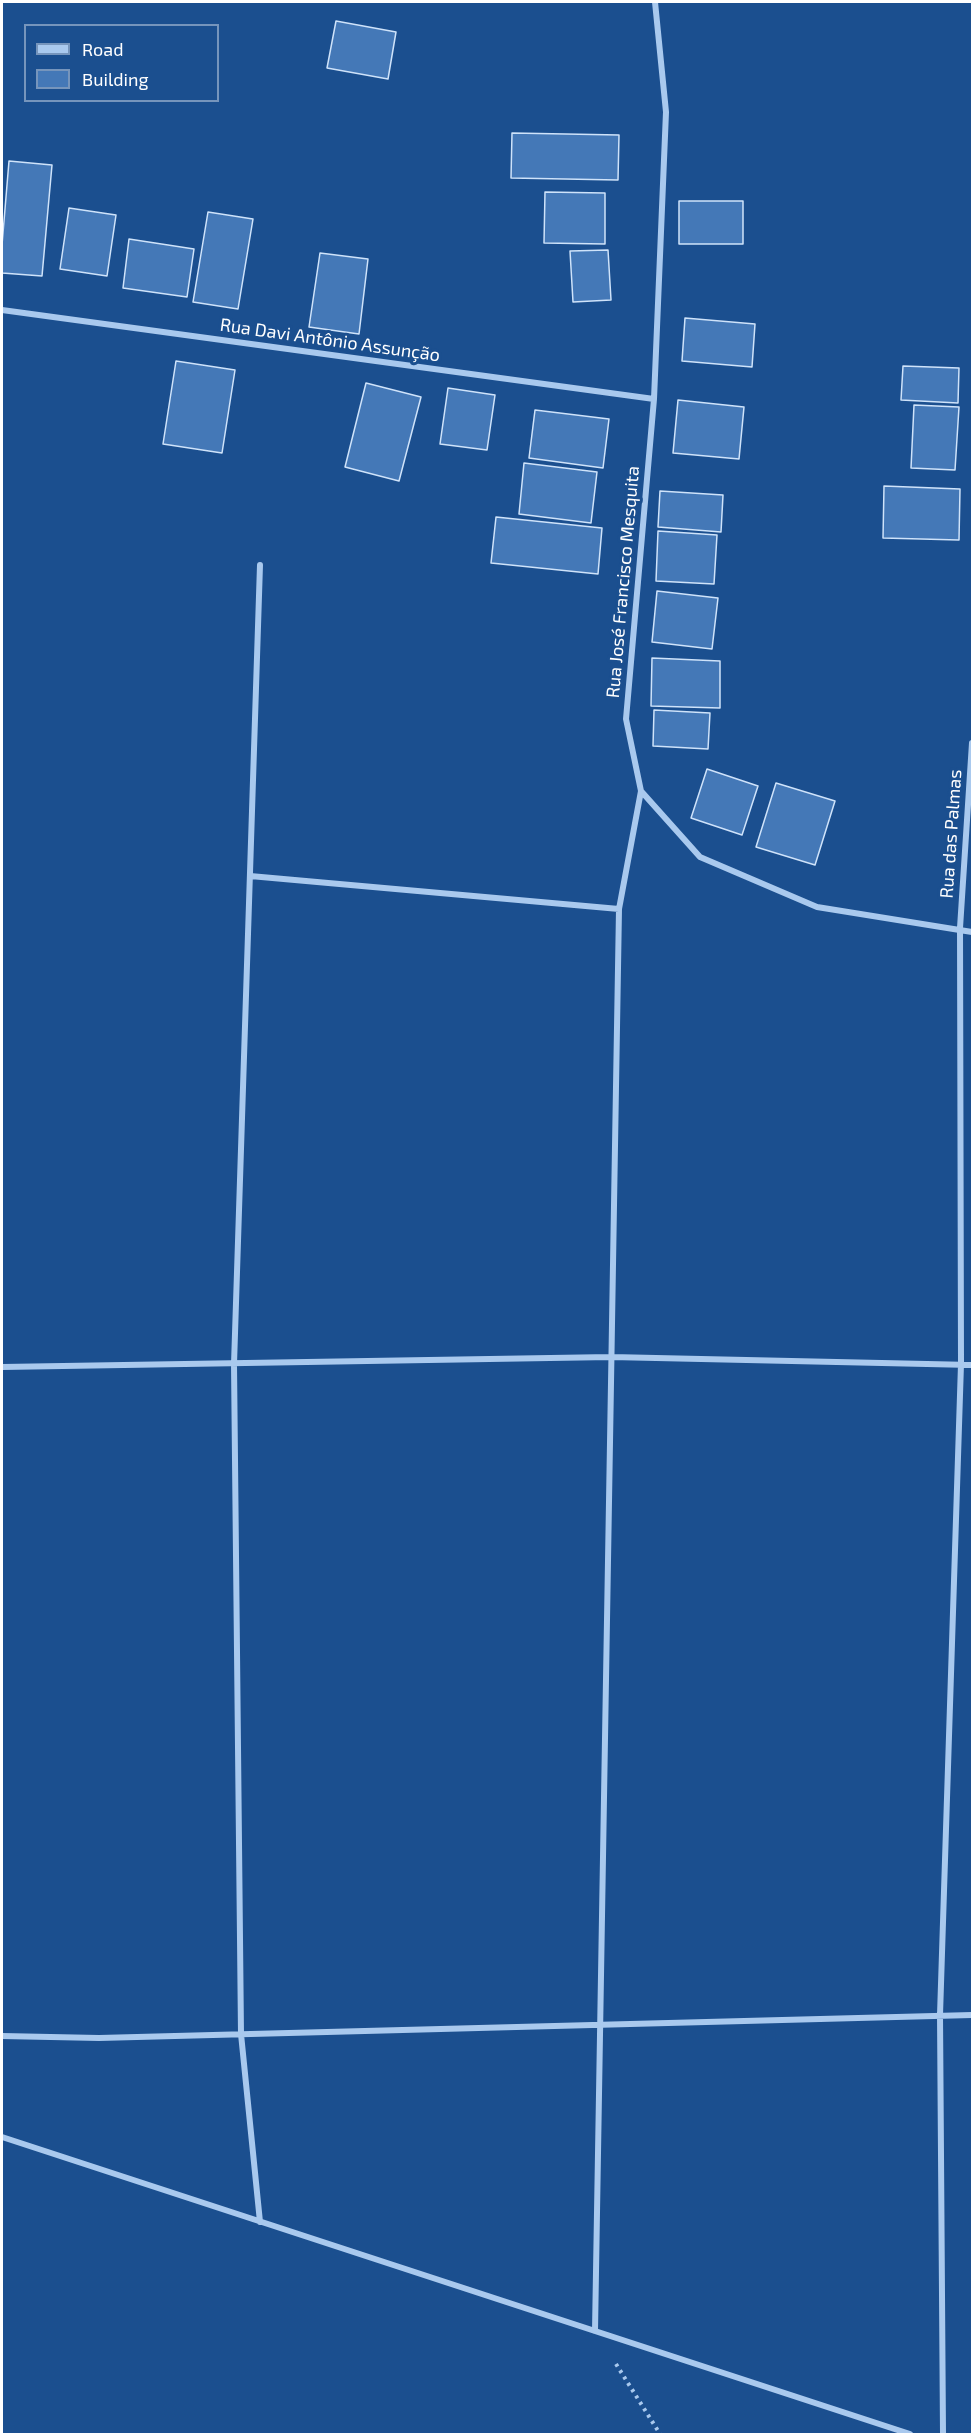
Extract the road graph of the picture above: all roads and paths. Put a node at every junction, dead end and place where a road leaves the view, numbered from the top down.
1 (655, 2) edge
2 (2, 310) edge
3 (654, 399) junction
4 (260, 565) dead end
5 (972, 742) edge
6 (641, 791) junction
7 (250, 876) junction
8 (619, 909) junction
9 (960, 928) junction
10 (972, 932) edge
11 (610, 1357) junction
12 (234, 1364) junction
13 (961, 1364) junction
14 (972, 1365) edge
15 (2, 1367) edge
16 (940, 2015) junction
17 (972, 2015) edge
18 (600, 2026) junction
19 (241, 2034) junction
20 (2, 2036) edge
21 (2, 2137) edge
22 (260, 2222) junction
23 (595, 2331) junction
24 (660, 2434) edge
25 (910, 2434) edge
26 (943, 2434) edge

1 - 3 street, Rua José Francisco Mesquita
2 - 3 street, Rua Davi Antônio Assunção
3 - 6 street, Rua José Francisco Mesquita
4 - 7 street
5 - 9 street, Rua das Palmas
6 - 8 street
6 - 9 street
7 - 8 street
7 - 12 street
8 - 11 street
9 - 10 street
9 - 13 street, Rua das Palmas
11 - 12 street
11 - 13 street
11 - 18 street
12 - 15 street
12 - 19 street
13 - 14 street
13 - 16 street, Rua das Palmas
16 - 17 street
16 - 18 street
16 - 26 street, Rua das Palmas
18 - 19 street
18 - 23 street
19 - 20 street
19 - 22 street
21 - 22 street
22 - 23 street
23 - 24 path
23 - 25 street

